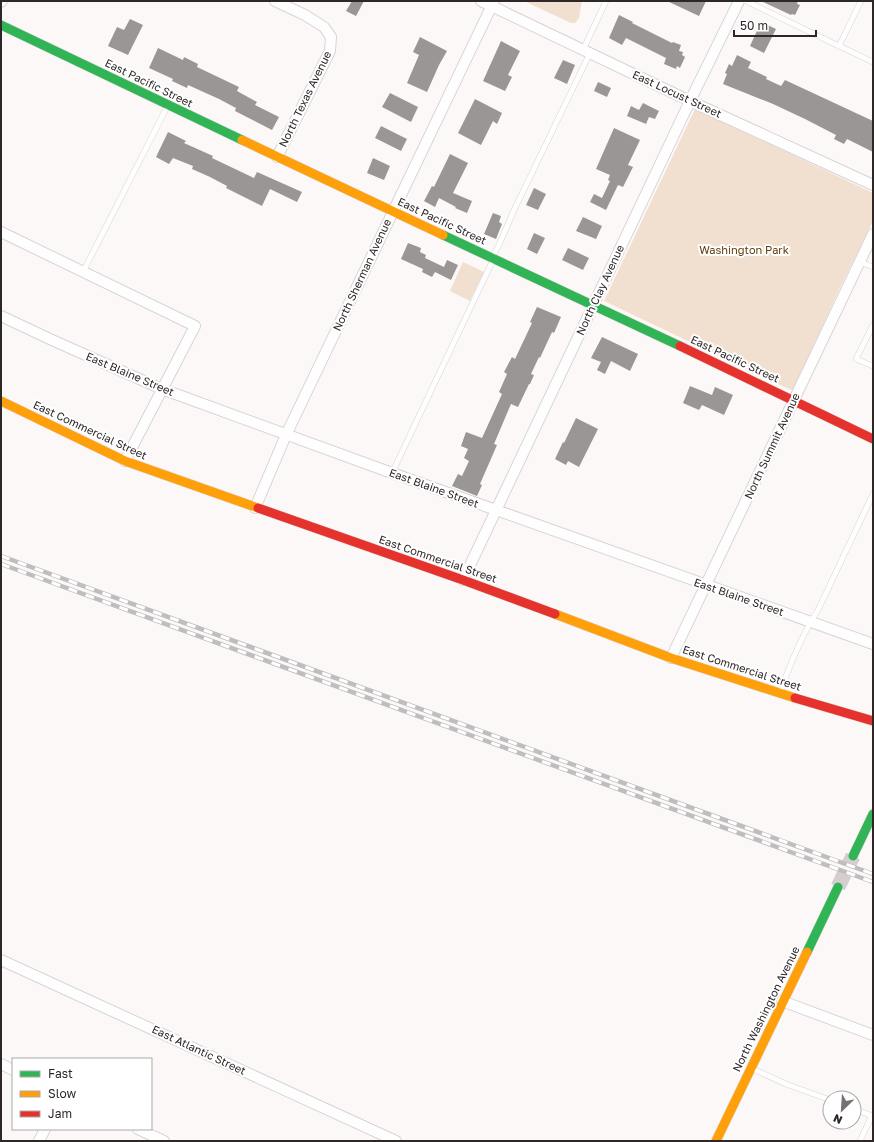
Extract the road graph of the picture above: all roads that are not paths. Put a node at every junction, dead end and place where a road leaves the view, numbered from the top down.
1 (275, 1) edge
2 (481, 1) edge
3 (606, 1) edge
4 (739, 1) edge
5 (746, 1) edge
6 (861, 1) edge
7 (493, 4) edge
8 (1, 25) edge
9 (839, 46) junction
10 (587, 51) junction
11 (873, 62) edge
12 (690, 101) junction
13 (168, 105) junction
14 (277, 157) junction
15 (873, 185) edge
16 (393, 211) junction
17 (1, 232) edge
18 (873, 234) edge
19 (492, 258) junction
20 (860, 262) junction
21 (873, 267) edge
22 (83, 272) junction
23 (593, 306) junction
24 (1, 316) edge
25 (873, 325) edge
26 (873, 366) edge
27 (162, 389) junction
28 (794, 400) junction
29 (1, 401) edge
30 (286, 435) junction
31 (873, 439) edge
32 (125, 461) junction
33 (392, 473) junction
34 (873, 494) edge
35 (255, 508) junction
36 (496, 510) junction
37 (463, 580) junction
38 (706, 585) junction
39 (811, 622) junction
40 (873, 644) edge
41 (671, 658) junction
42 (780, 694) junction
43 (873, 721) edge
44 (873, 814) edge
45 (853, 856) tunnel mouth
46 (838, 887) tunnel mouth
47 (1, 960) edge
48 (782, 1001) junction
49 (873, 1035) edge
50 (1, 1064) edge
51 (751, 1068) junction
52 (12, 1070) edge
53 (822, 1097) edge
54 (862, 1112) edge
55 (872, 1116) edge
56 (44, 1130) edge
57 (140, 1130) edge
58 (39, 1141) edge
59 (164, 1141) edge
60 (396, 1141) edge
61 (716, 1141) edge
62 (860, 1141) edge

1 - 14 street, North Texas Avenue
2 - 7 street, East Locust Street
3 - 10 lane
4 - 12 street, North Clay Avenue
5 - 9 lane
6 - 9 lane
7 - 10 street, East Locust Street
7 - 16 street, North Sherman Avenue
8 - 13 street, East Pacific Street
9 - 11 lane
10 - 12 street, East Locust Street
10 - 19 lane
12 - 15 street, East Locust Street
12 - 23 street, North Clay Avenue
13 - 14 street, East Pacific Street
13 - 22 lane
14 - 16 street, East Pacific Street
16 - 19 street, East Pacific Street
16 - 30 street, North Sherman Avenue
17 - 22 street
18 - 20 street, North Summit Avenue
19 - 23 street, East Pacific Street
19 - 33 lane
20 - 21 lane
20 - 28 street, North Summit Avenue
22 - 27 street
23 - 28 street, East Pacific Street
23 - 36 street, North Clay Avenue
24 - 27 street, East Blaine Street
25 - 26 lane
27 - 30 street, East Blaine Street
27 - 32 street
28 - 31 street, East Pacific Street
28 - 38 street, North Summit Avenue
29 - 32 street, East Commercial Street
30 - 33 street, East Blaine Street
30 - 35 street, North Sherman Avenue
32 - 35 street, East Commercial Street
33 - 36 street, East Blaine Street
34 - 39 lane
35 - 37 street, East Commercial Street
36 - 37 street, North Clay Avenue
36 - 38 street, East Blaine Street
37 - 41 street, East Commercial Street
38 - 39 street, East Blaine Street
38 - 41 street, North Summit Avenue
39 - 40 street, East Blaine Street
39 - 42 lane
41 - 42 street, East Commercial Street
42 - 43 street, East Commercial Street
44 - 45 street
46 - 48 street, North Washington Avenue
47 - 60 street, East Atlantic Street
48 - 49 street
48 - 51 street, North Washington Avenue
50 - 52 street
51 - 53 lane
51 - 61 street, North Washington Avenue
54 - 55 lane
55 - 62 lane
56 - 58 street
57 - 59 street

